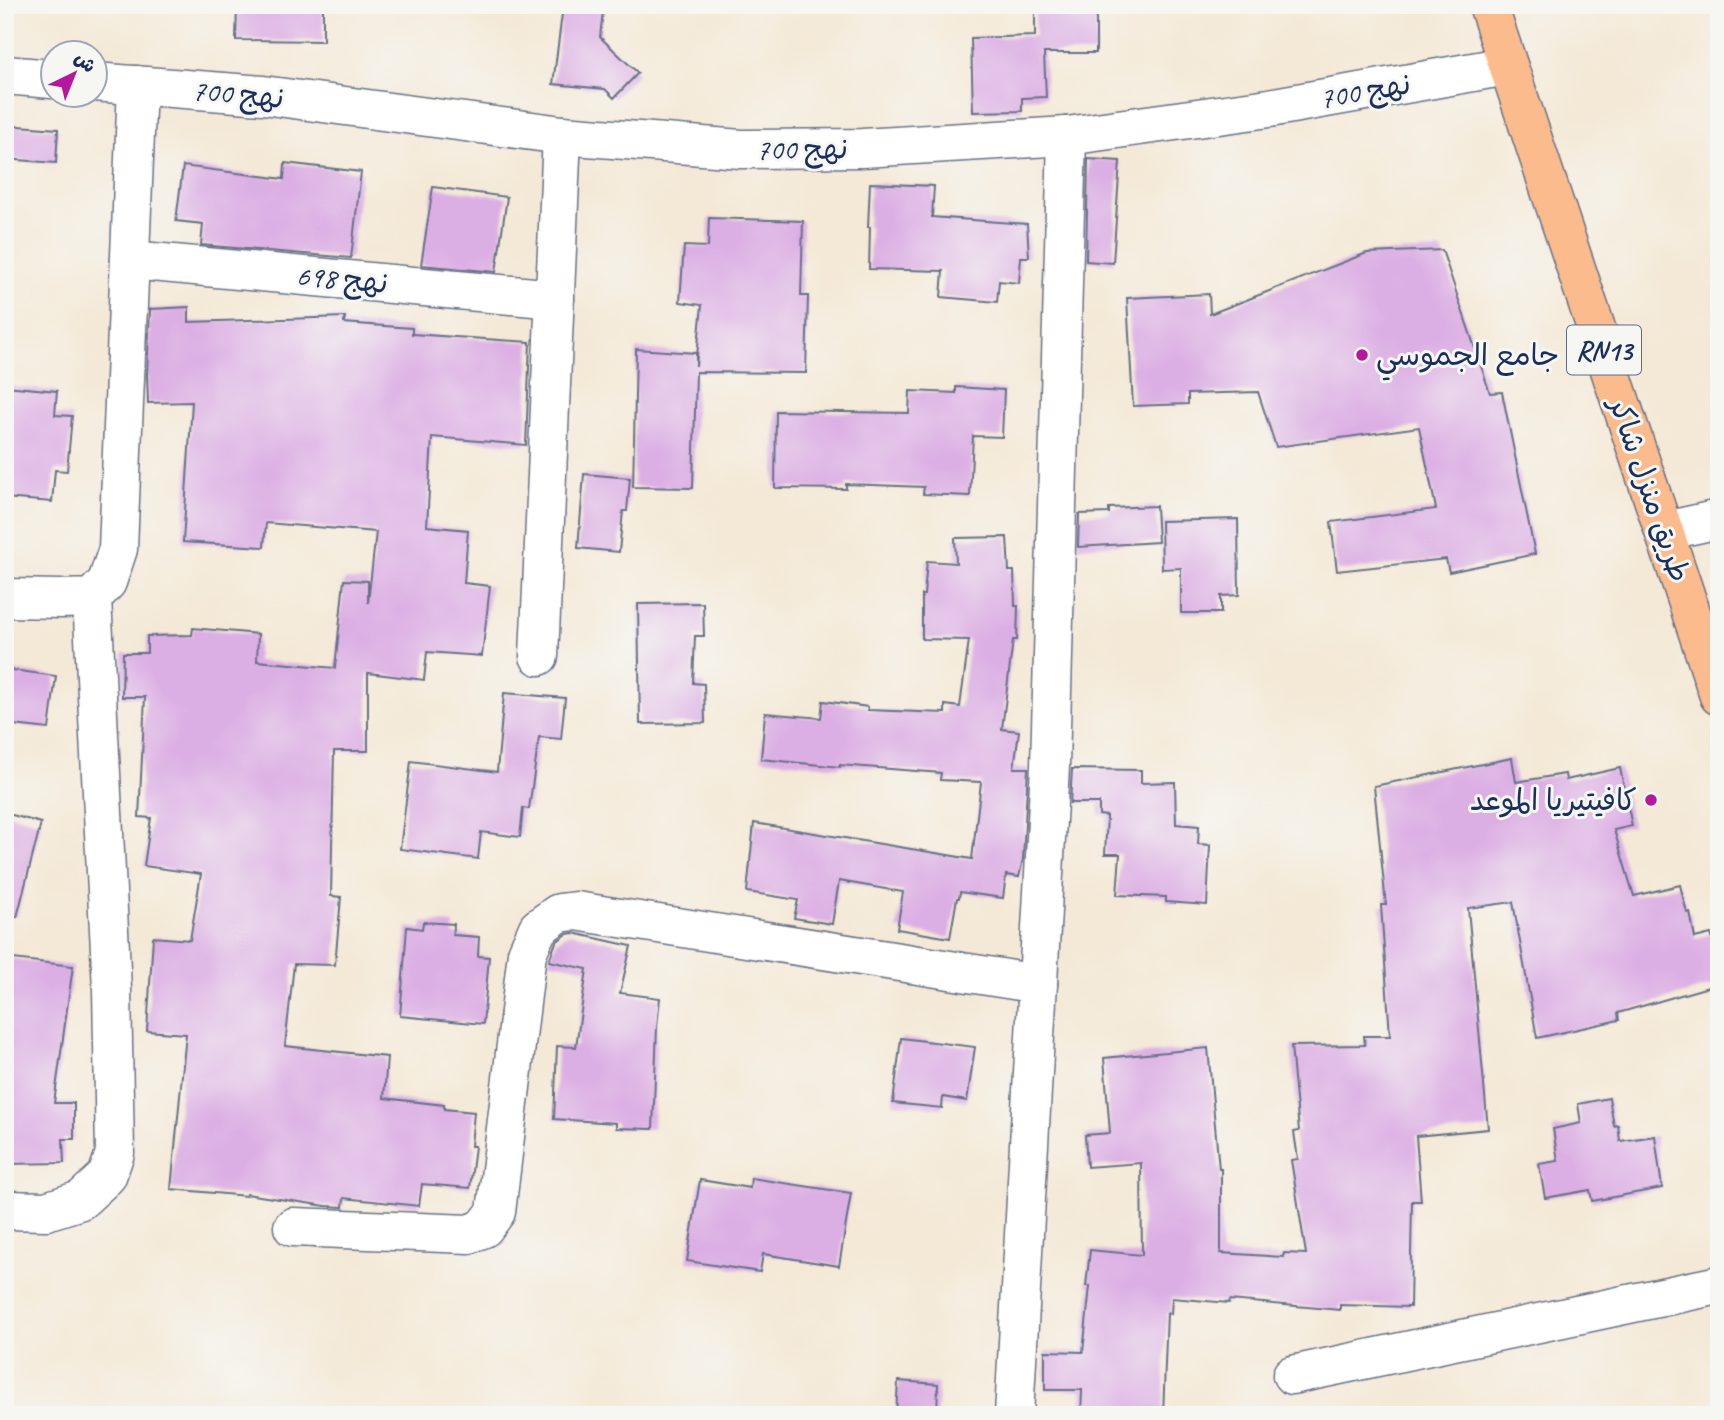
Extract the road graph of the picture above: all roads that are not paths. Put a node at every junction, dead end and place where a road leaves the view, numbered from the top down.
1 (1488, 5) edge
2 (1507, 66) junction
3 (5, 75) edge
4 (38, 78) edge
5 (108, 83) edge
6 (137, 85) junction
7 (562, 135) junction
8 (1067, 136) junction
9 (130, 260) junction
10 (555, 299) junction
11 (1719, 519) edge
12 (1665, 531) junction
13 (5, 598) edge
14 (92, 598) junction
15 (539, 656) dead end
16 (1719, 696) edge
17 (1038, 984) junction
18 (5, 1210) edge
19 (293, 1227) dead end
20 (1719, 1285) edge
21 (1292, 1375) dead end
22 (1014, 1415) edge

1 - 2 main road, طريق منزل شاكر / RN13
2 - 8 street, نهج 700
2 - 12 main road, طريق منزل شاكر / RN13
3 - 4 street
5 - 6 street, نهج 700
6 - 7 street, نهج 700
6 - 9 street
7 - 8 street, نهج 700
7 - 10 street
8 - 17 street
9 - 10 street, نهج 698
9 - 14 street
10 - 15 street
11 - 12 street
12 - 16 main road, طريق منزل شاكر / RN13
13 - 14 street
14 - 18 street
17 - 19 street
17 - 22 street
20 - 21 street

